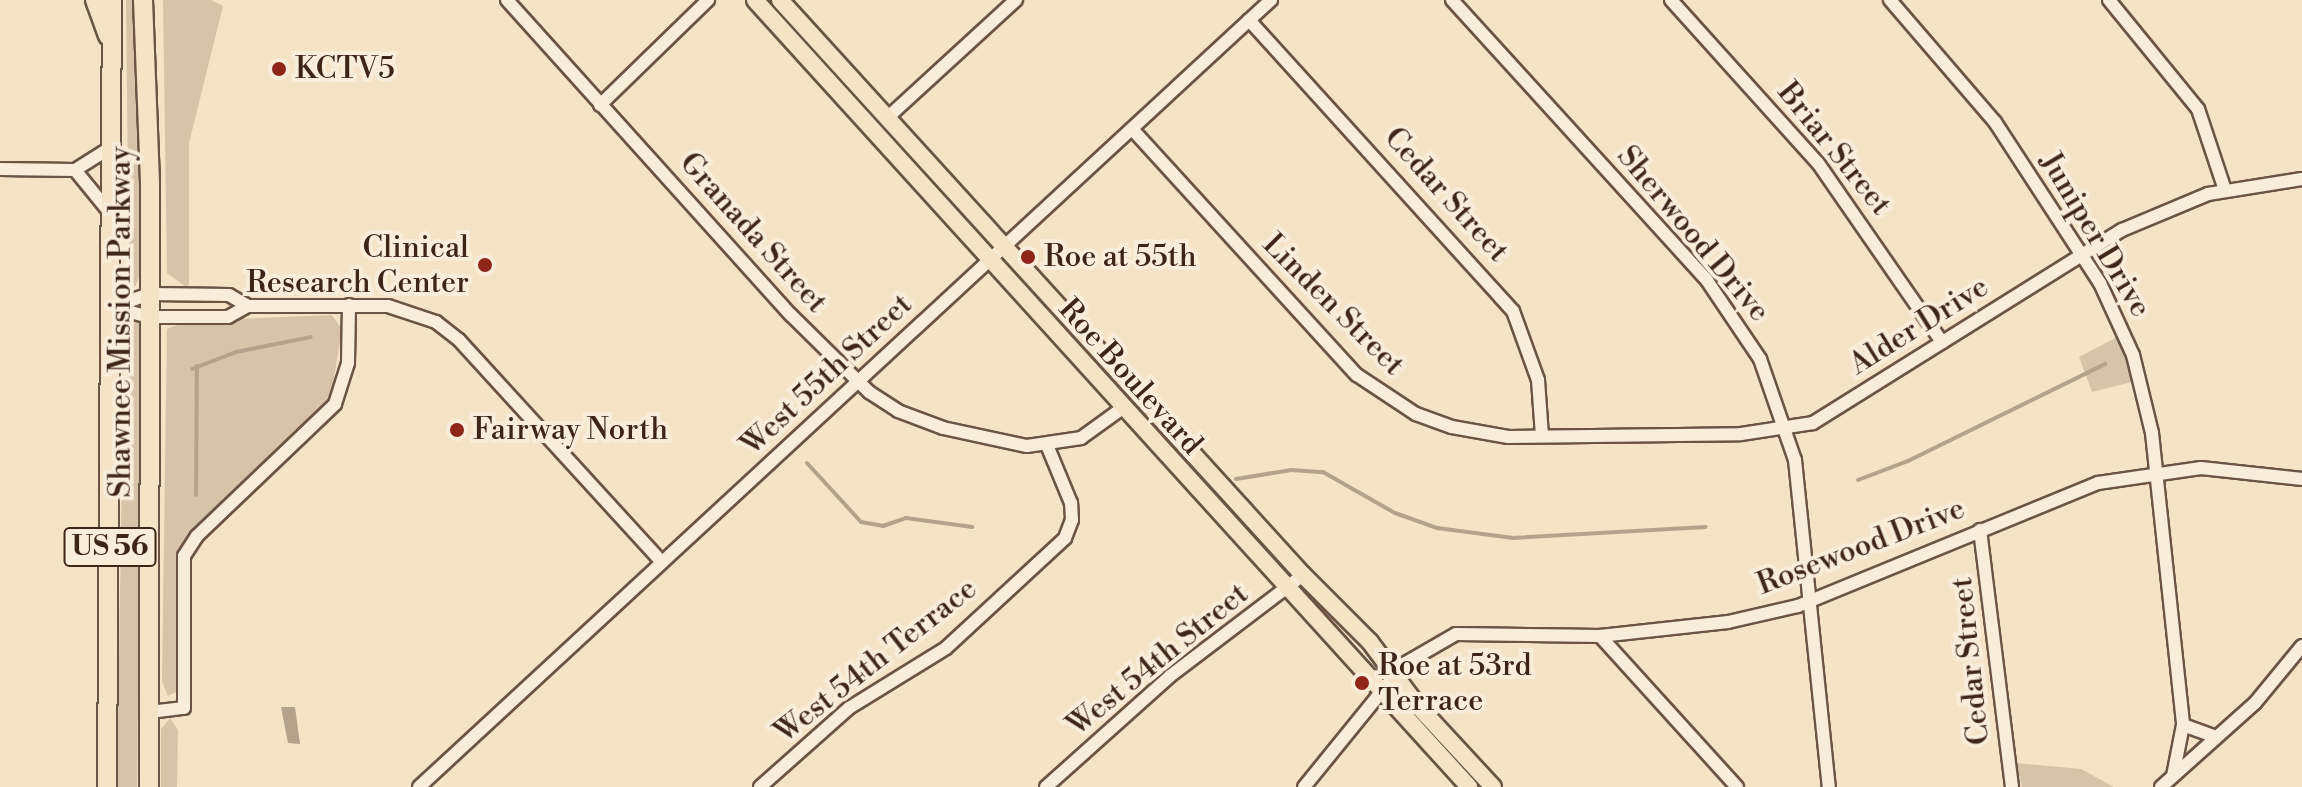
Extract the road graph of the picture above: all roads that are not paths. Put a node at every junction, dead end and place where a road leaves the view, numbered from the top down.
1 (95, 0) edge
2 (112, 0) edge
3 (151, 0) edge
4 (507, 0) edge
5 (708, 0) edge
6 (755, 0) edge
7 (780, 0) edge
8 (1016, 0) edge
9 (1271, 0) edge
10 (1452, 0) edge
11 (1671, 0) edge
12 (1890, 0) edge
13 (2109, 0) edge
14 (143, 9) edge
15 (1249, 20) junction
16 (112, 46) junction
17 (600, 105) junction
18 (887, 118) junction
19 (1132, 129) junction
20 (113, 146) junction
21 (0, 169) edge
22 (75, 170) junction
23 (2302, 179) edge
24 (2225, 190) junction
25 (111, 215) junction
26 (1003, 248) junction
27 (2082, 254) junction
28 (987, 262) junction
29 (150, 294) junction
30 (349, 305) junction
31 (248, 306) junction
32 (112, 307) junction
33 (150, 317) junction
34 (1942, 342) junction
35 (857, 383) junction
36 (1121, 409) junction
37 (1786, 428) junction
38 (1542, 436) junction
39 (1047, 445) junction
40 (2156, 473) junction
41 (2302, 479) edge
42 (1980, 530) junction
43 (662, 562) junction
44 (1303, 575) junction
45 (1289, 589) junction
46 (1812, 599) junction
47 (1600, 636) junction
48 (2302, 646) edge
49 (1396, 677) junction
50 (1384, 693) junction
51 (150, 712) junction
52 (2183, 725) junction
53 (2216, 737) junction
54 (2173, 776) junction
55 (107, 787) edge
56 (149, 787) edge
57 (419, 787) edge
58 (760, 787) edge
59 (1046, 787) edge
60 (1304, 787) edge
61 (1469, 787) edge
62 (1493, 787) edge
63 (1737, 787) edge
64 (1829, 787) edge
65 (2012, 787) edge
66 (2161, 787) edge

1 - 16 highway
2 - 16 highway, Shawnee Mission Parkway / US 56
3 - 14 highway
4 - 17 street, Granada Street
5 - 17 street
6 - 28 main road, Roe Boulevard
7 - 18 main road, Roe Boulevard
8 - 18 street
9 - 15 street, West 55th Street
10 - 37 street, Sherwood Drive
11 - 34 street, Briar Street
12 - 27 street, Juniper Drive
13 - 24 street
14 - 29 highway, Shawnee Mission Parkway / US 56
15 - 19 street, West 55th Street
15 - 38 street, Cedar Street
16 - 20 highway, Shawnee Mission Parkway / US 56
17 - 35 street, Granada Street
18 - 26 main road, Roe Boulevard
19 - 26 street, West 55th Street
19 - 38 street, Linden Street
20 - 22 street
20 - 25 highway, Shawnee Mission Parkway / US 56
21 - 22 street
22 - 25 street
23 - 24 street, Alder Drive
24 - 27 street, Alder Drive
25 - 32 highway, Shawnee Mission Parkway / US 56
26 - 28 street, West 55th Street
26 - 44 main road, Roe Boulevard
27 - 34 street, Alder Drive
27 - 40 street, Juniper Drive
28 - 35 street, West 55th Street
28 - 36 main road, Roe Boulevard
29 - 31 street
29 - 32 street
29 - 33 highway, Shawnee Mission Parkway / US 56
30 - 31 street
30 - 43 street
30 - 51 street
31 - 33 street
32 - 33 street
32 - 55 highway, Shawnee Mission Parkway / US 56
33 - 51 highway, Shawnee Mission Parkway / US 56
34 - 37 street, Alder Drive
35 - 39 street, Granada Street
35 - 43 street, West 55th Street
36 - 39 street
36 - 45 main road, Roe Boulevard
37 - 38 street, Alder Drive
37 - 46 street, Sherwood Drive
39 - 58 street, West 54th Terrace
40 - 41 street, Rosewood Drive
40 - 42 street, Rosewood Drive
40 - 52 street, Juniper Drive
42 - 46 street, Rosewood Drive
42 - 65 street, Cedar Street
43 - 57 street, West 55th Street
44 - 45 street, West 54th Street
44 - 49 main road, Roe Boulevard
45 - 50 main road, Roe Boulevard
45 - 59 street, West 54th Street
46 - 47 street, Rosewood Drive
46 - 64 street, Sherwood Drive
47 - 49 street, Rosewood Drive
47 - 63 street
48 - 53 street
49 - 50 street, Rosewood Drive
49 - 62 main road, Roe Boulevard
50 - 60 street, Rosewood Drive
50 - 61 main road, Roe Boulevard
51 - 56 highway, Shawnee Mission Parkway / US 56
52 - 53 street
52 - 54 street, Juniper Drive
53 - 54 street
54 - 66 street

